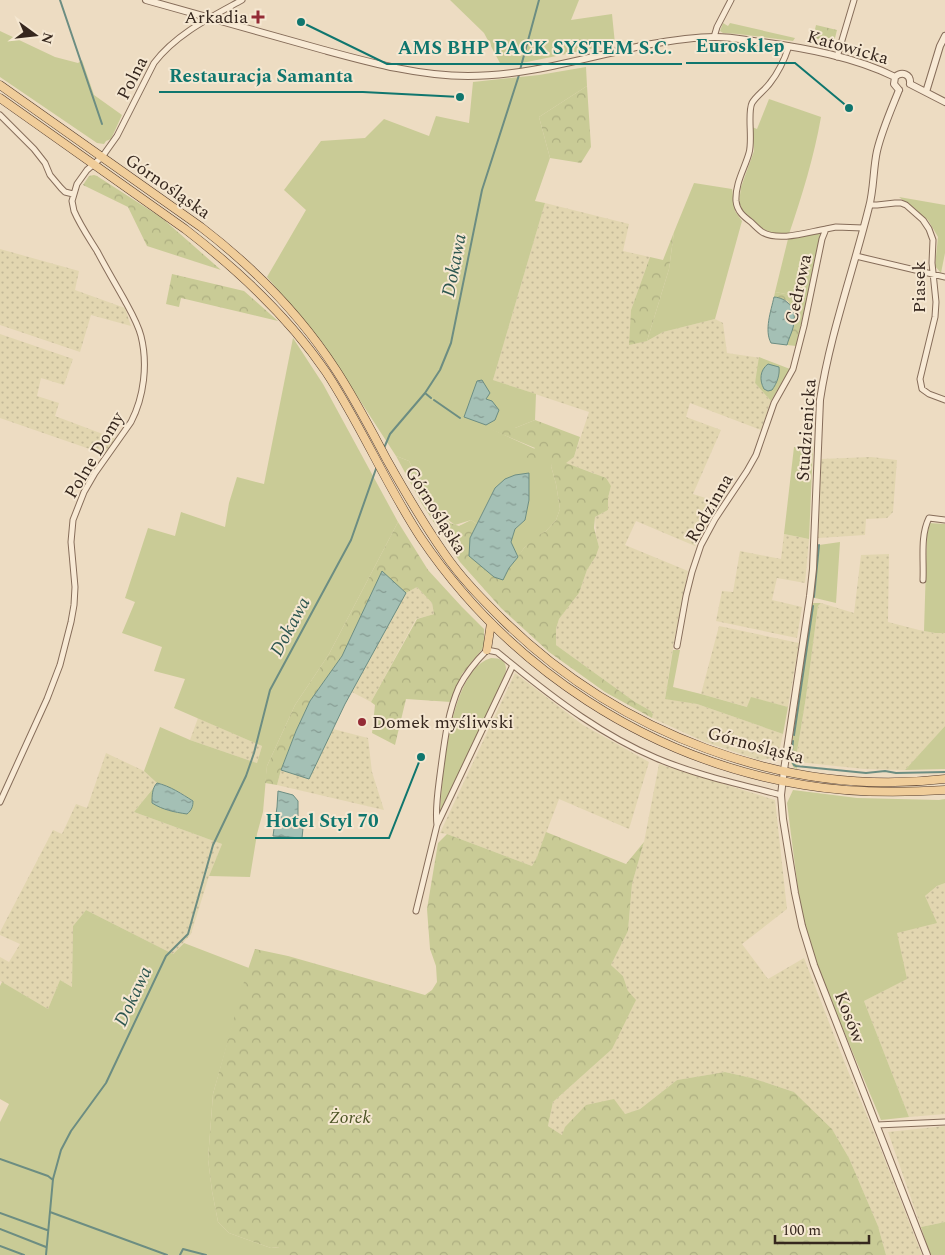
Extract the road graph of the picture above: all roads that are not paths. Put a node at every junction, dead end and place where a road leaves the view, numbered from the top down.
1 (146, 0) edge
2 (242, 0) edge
3 (731, 0) edge
4 (854, 0) edge
5 (209, 18) junction
6 (945, 36) edge
7 (714, 37) junction
8 (789, 46) junction
9 (837, 57) junction
10 (895, 77) junction
11 (910, 84) junction
12 (0, 85) edge
13 (899, 90) junction
14 (926, 92) junction
15 (0, 98) edge
16 (945, 102) edge
17 (0, 115) edge
18 (102, 157) junction
19 (94, 164) junction
20 (73, 194) junction
21 (870, 205) junction
22 (864, 228) junction
23 (826, 229) junction
24 (856, 256) junction
25 (933, 274) junction
26 (945, 277) edge
27 (782, 389) joint
28 (945, 400) edge
29 (945, 520) edge
30 (923, 580) dead end
31 (491, 623) junction
32 (677, 646) dead end
33 (487, 650) junction
34 (513, 665) junction
35 (784, 770) junction
36 (945, 779) edge
37 (782, 781) junction
38 (945, 790) edge
39 (781, 795) junction
40 (0, 802) edge
41 (437, 826) junction
42 (416, 911) dead end
43 (945, 1122) edge
44 (877, 1125) junction
45 (927, 1255) edge

1 - 5 street, Katowicka
2 - 5 street, Polna
3 - 7 street
4 - 9 street
5 - 7 street, Katowicka
5 - 18 street, Polna
6 - 14 street
7 - 8 street, Katowicka
8 - 9 street, Katowicka
8 - 23 street
9 - 10 street, Katowicka
10 - 11 street
10 - 13 street
11 - 13 street
11 - 14 street
12 - 18 main road, Górnośląska
13 - 21 street, Studzienicka
14 - 16 street
15 - 19 main road, Górnośląska
17 - 20 street
18 - 19 street, Polna
18 - 35 main road, Górnośląska
19 - 20 street
19 - 31 main road, Górnośląska
20 - 40 street, Polne Domy
21 - 22 street, Studzienicka
21 - 25 street, Piasek
22 - 23 street
22 - 24 street, Studzienicka
23 - 27 street, Cedrowa
24 - 25 street
24 - 35 street, Studzienicka
25 - 26 street
25 - 28 street, Piasek
27 - 32 street, Rodzinna
29 - 30 street
31 - 33 main road
31 - 37 main road, Górnośląska
33 - 34 street
33 - 41 street
34 - 39 street
34 - 41 street
35 - 36 main road, Górnośląska
35 - 37 street, Studzienicka
37 - 38 main road, Górnośląska
37 - 39 street, Kosów
39 - 44 street, Kosów
41 - 42 street
43 - 44 street
44 - 45 street, Kosów

